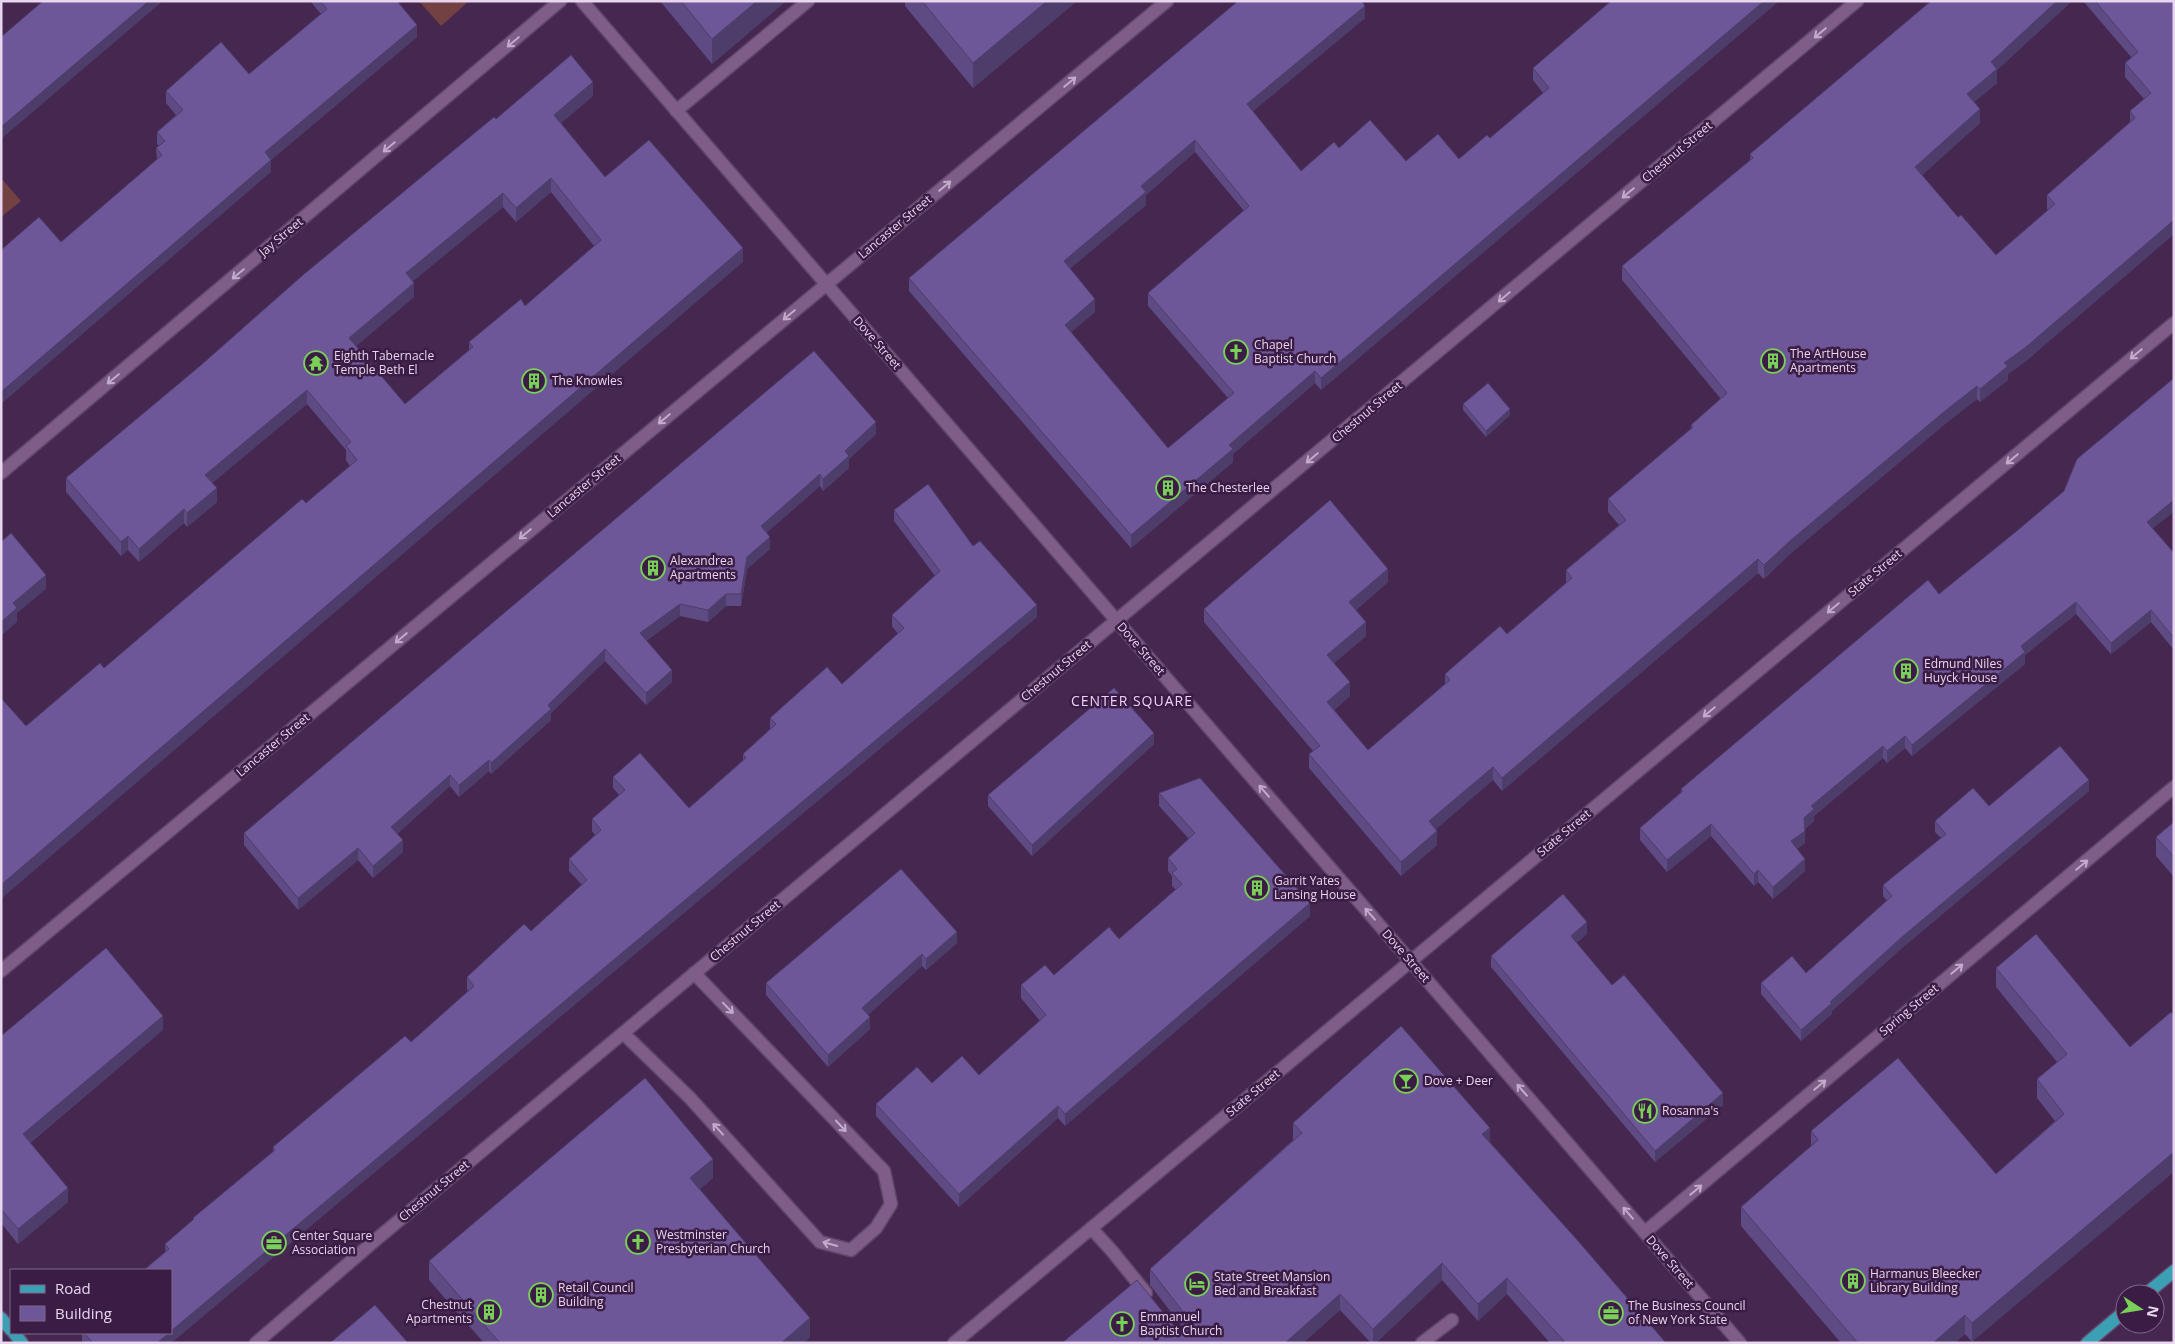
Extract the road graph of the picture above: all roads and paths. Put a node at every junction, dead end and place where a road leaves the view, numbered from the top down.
1 (560, 1) edge
2 (582, 1) edge
3 (808, 1) edge
4 (1167, 1) edge
5 (1857, 1) edge
6 (676, 111) junction
7 (826, 284) junction
8 (2174, 323) edge
9 (1, 473) edge
10 (1117, 621) junction
11 (2174, 787) edge
12 (1410, 961) junction
13 (1, 971) edge
14 (694, 974) junction
15 (623, 1034) junction
16 (1091, 1228) junction
17 (1645, 1232) junction
18 (2174, 1271) edge
19 (2158, 1284) edge
20 (1155, 1304) edge
21 (1, 1318) edge
22 (1452, 1320) dead end
23 (2115, 1320) edge
24 (10, 1329) edge
25 (256, 1343) edge
26 (954, 1343) edge
27 (1422, 1343) edge
28 (1740, 1343) edge
29 (2087, 1343) edge

1 -> 9 street, Jay Street
2 - 6 street, Dove Street
3 - 6 street
7 -> 4 street, Lancaster Street
5 -> 10 street, Chestnut Street
6 - 7 street, Dove Street
7 - 10 street, Dove Street
7 -> 13 street, Lancaster Street
8 -> 12 street, State Street
12 -> 10 street, Dove Street
10 - 14 street, Chestnut Street
17 -> 11 street, Spring Street
12 - 16 street, State Street
17 -> 12 street, Dove Street
14 - 15 street, Chestnut Street
14 -> 15 street
15 - 25 street, Chestnut Street
16 - 20 street
16 - 26 street, State Street
17 - 28 street, Dove Street
18 - 19 main road
21 - 24 main road
22 - 27 street
23 - 29 main road

